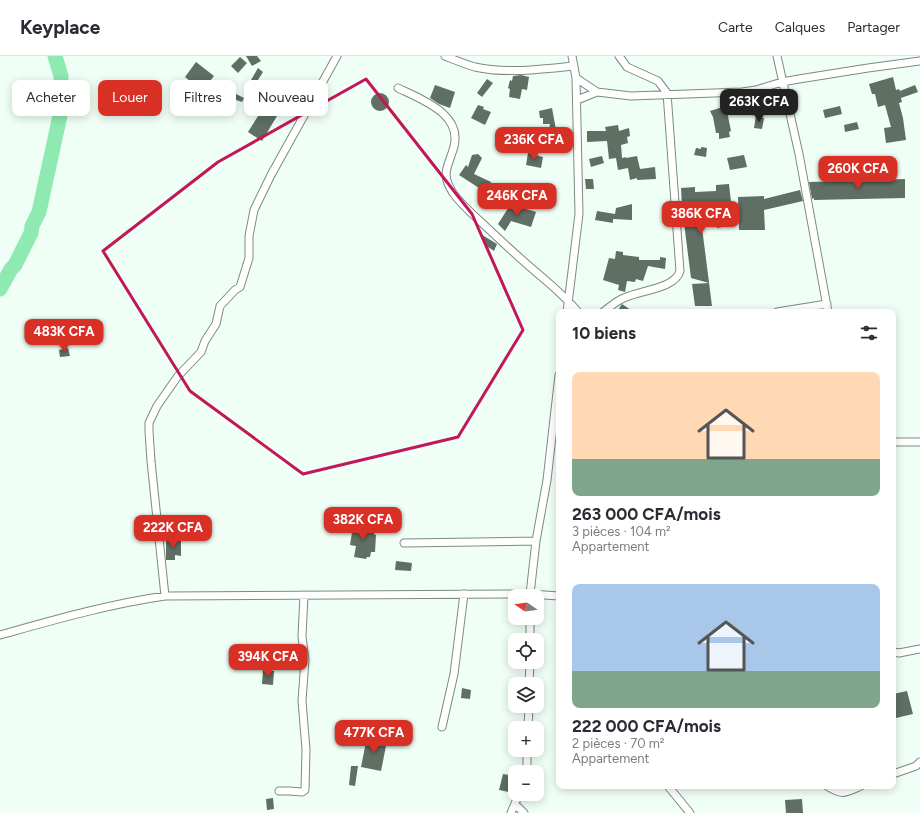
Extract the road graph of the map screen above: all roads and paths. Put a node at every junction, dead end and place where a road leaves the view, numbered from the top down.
1 (445, 56) edge
2 (572, 56) edge
3 (619, 56) edge
4 (777, 56) edge
5 (335, 57) edge
6 (920, 62) edge
7 (574, 66) junction
8 (576, 78) junction
9 (782, 82) junction
10 (398, 88) dead end
11 (597, 92) junction
12 (667, 94) junction
13 (577, 100) junction
14 (568, 300) junction
15 (827, 304) junction
16 (567, 309) edge
17 (576, 309) edge
18 (607, 309) edge
19 (796, 309) edge
20 (828, 309) edge
21 (556, 401) edge
22 (896, 442) edge
23 (920, 442) edge
24 (536, 541) junction
25 (404, 543) dead end
26 (531, 589) edge
27 (464, 594) junction
28 (304, 595) junction
29 (508, 595) edge
30 (544, 595) edge
31 (165, 596) junction
32 (556, 596) edge
33 (0, 635) edge
34 (920, 649) edge
35 (896, 652) edge
36 (442, 727) dead end
37 (920, 762) edge
38 (896, 773) edge
39 (670, 789) edge
40 (833, 789) edge
41 (854, 789) edge
42 (279, 791) dead end
43 (516, 801) edge
44 (515, 804) junction
45 (511, 813) edge
46 (524, 813) edge
47 (690, 813) edge

1 - 7 street
2 - 7 street
3 - 12 street
4 - 9 street
5 - 31 street
6 - 9 street
7 - 8 street
8 - 11 street
8 - 13 street
9 - 12 street
9 - 15 street
10 - 14 street
11 - 12 street
11 - 13 street
12 - 18 street
13 - 14 street
14 - 16 street
14 - 17 street
15 - 19 street
15 - 20 street
21 - 24 street
22 - 23 street
24 - 25 street
24 - 26 street
27 - 28 street
27 - 29 street
27 - 36 street
28 - 31 street
28 - 42 street
30 - 32 street
31 - 33 street
34 - 35 street
37 - 38 street
39 - 47 street
40 - 41 street
43 - 44 street
44 - 45 street
44 - 46 street

